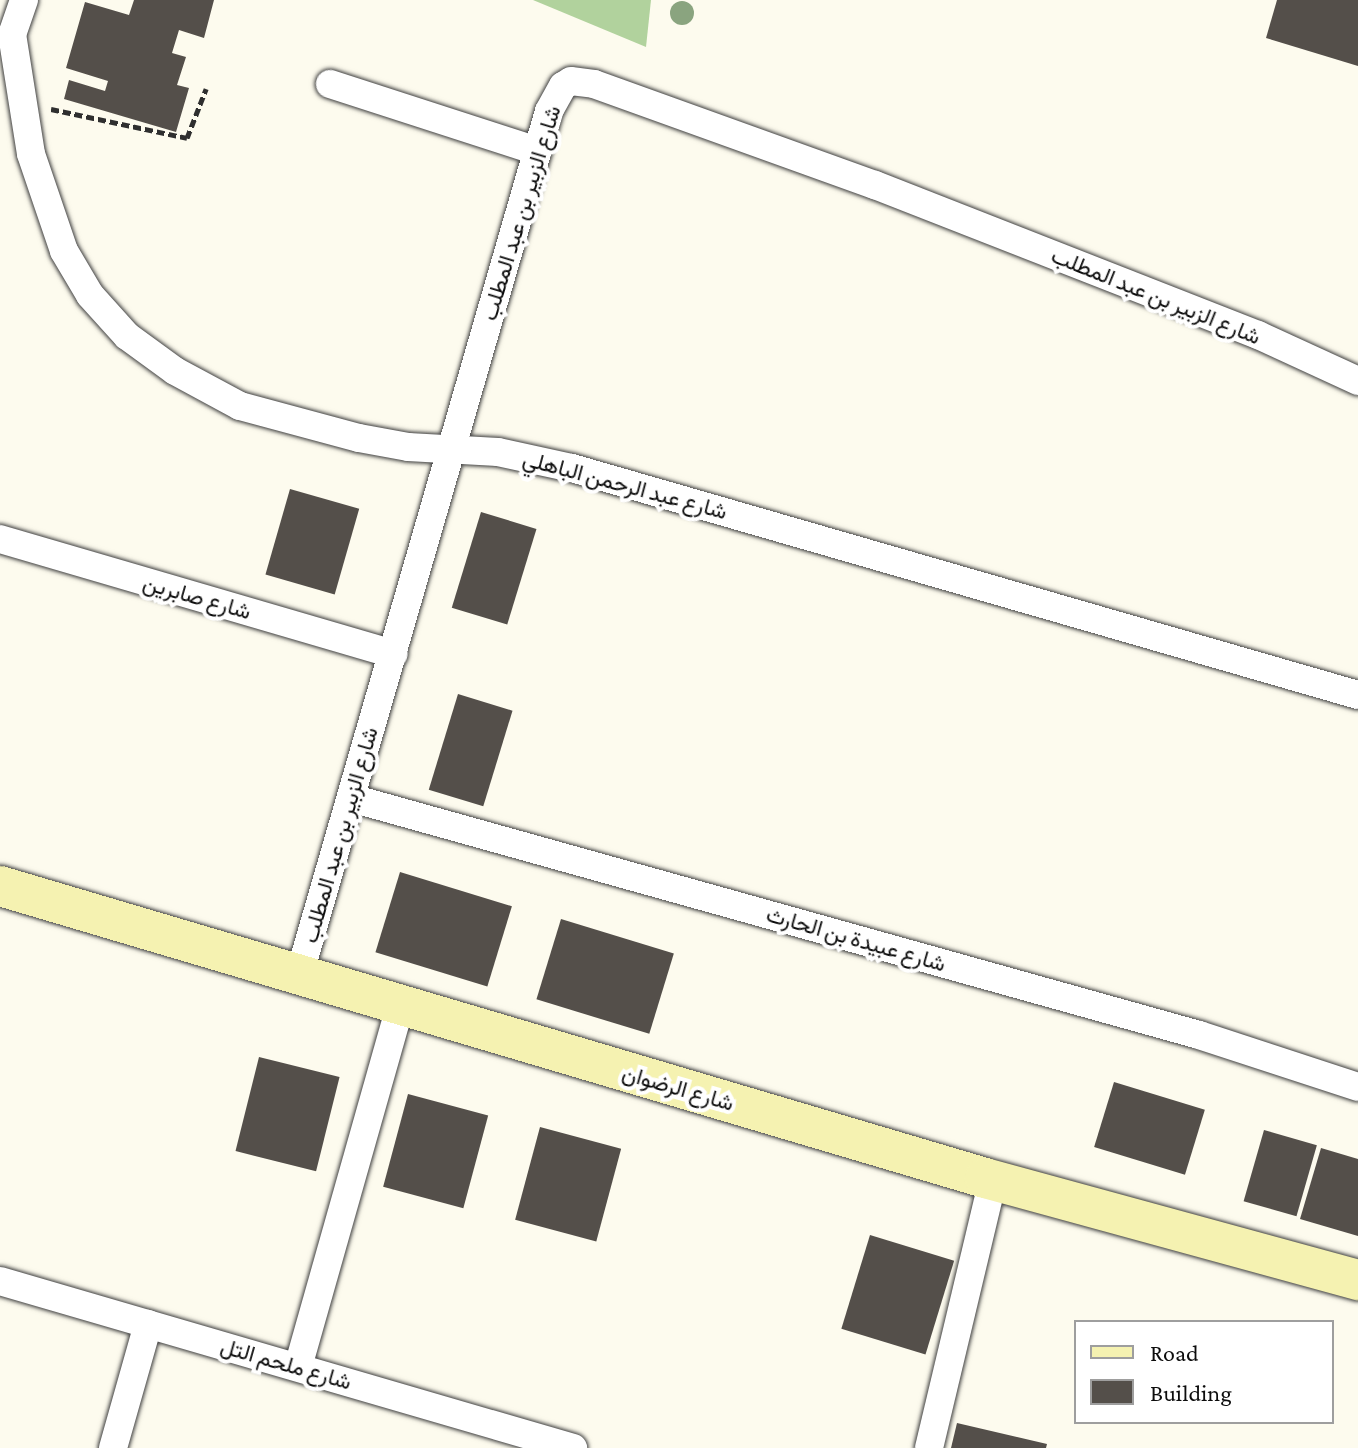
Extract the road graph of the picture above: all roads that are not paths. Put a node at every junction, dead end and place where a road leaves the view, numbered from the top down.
1 (24, 0) edge
2 (6, 37) edge
3 (330, 84) dead end
4 (537, 151) junction
5 (1358, 381) edge
6 (450, 451) junction
7 (0, 539) edge
8 (394, 654) junction
9 (1358, 695) edge
10 (351, 798) junction
11 (0, 886) edge
12 (299, 976) junction
13 (400, 1006) junction
14 (1358, 1087) edge
15 (993, 1180) junction
16 (1358, 1280) edge
17 (0, 1281) edge
18 (148, 1324) junction
19 (298, 1367) junction
20 (113, 1448) edge
21 (573, 1448) edge
22 (929, 1448) edge

1 - 2 street
2 - 6 street, شارع عبد الرحمن الباهلي
3 - 4 street
4 - 5 street, شارع الزبير بن عبد المطلب
4 - 6 street, شارع الزبير بن عبد المطلب
6 - 8 street, شارع الزبير بن عبد المطلب
6 - 9 street, شارع عبد الرحمن الباهلي
7 - 8 street, شارع صابرين
8 - 10 street, شارع الزبير بن عبد المطلب
10 - 12 street, شارع الزبير بن عبد المطلب
10 - 14 street, شارع عبيدة بن الحارث
11 - 12 main road, شارع الرضوان
12 - 13 main road, شارع الرضوان
13 - 15 main road, شارع الرضوان
13 - 19 street
15 - 16 main road, شارع الرضوان
15 - 22 street
17 - 18 street, شارع ملحم التل
18 - 19 street, شارع ملحم التل
18 - 20 street
19 - 21 street, شارع ملحم التل

